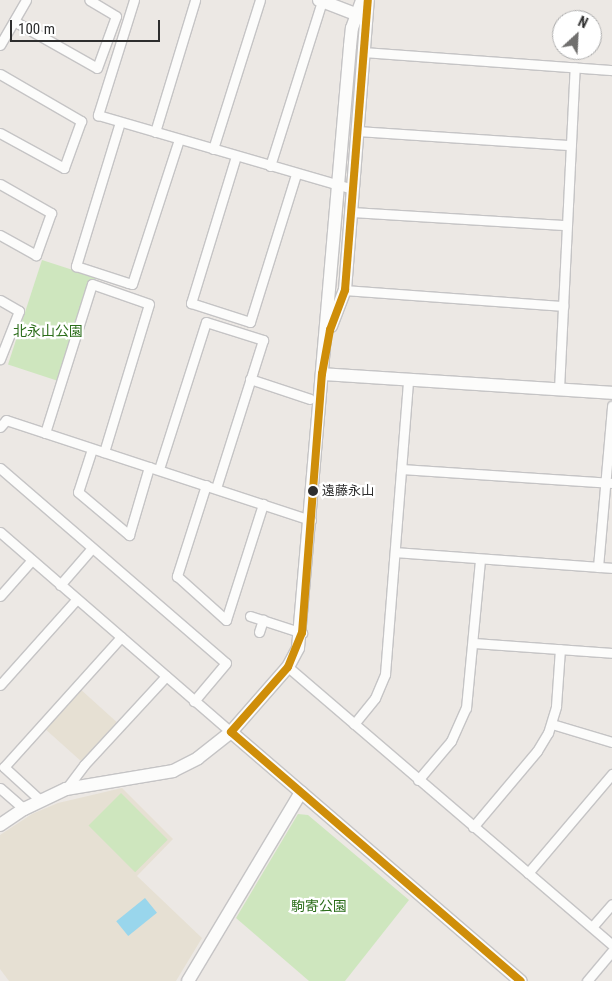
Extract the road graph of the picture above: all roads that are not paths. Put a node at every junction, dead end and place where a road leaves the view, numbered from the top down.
1 (26, 0) edge
2 (89, 0) edge
3 (134, 0) edge
4 (195, 0) edge
5 (260, 0) edge
6 (362, 0) edge
7 (368, 0) edge
8 (321, 1) edge
9 (361, 16) junction
10 (14, 21) junction
11 (0, 45) edge
12 (364, 52) junction
13 (575, 67) junction
14 (612, 70) edge
15 (0, 74) edge
16 (120, 122) junction
17 (358, 131) junction
18 (155, 132) junction
19 (0, 133) edge
20 (180, 139) junction
21 (571, 145) junction
22 (213, 149) junction
23 (236, 156) junction
24 (270, 166) junction
25 (296, 174) junction
26 (0, 184) edge
27 (338, 186) junction
28 (352, 189) junction
29 (352, 212) junction
30 (567, 225) junction
31 (0, 235) edge
32 (345, 290) junction
33 (0, 300) edge
34 (563, 306) junction
35 (0, 359) edge
36 (322, 374) junction
37 (250, 379) junction
38 (408, 379) junction
39 (559, 389) junction
40 (612, 393) edge
41 (310, 399) dead end
42 (612, 406) edge
43 (0, 427) edge
44 (45, 433) junction
45 (92, 449) junction
46 (104, 452) junction
47 (149, 466) junction
48 (0, 468) edge
49 (402, 468) junction
50 (159, 469) junction
51 (608, 483) edge
52 (206, 485) junction
53 (216, 488) junction
54 (263, 504) junction
55 (311, 520) junction
56 (0, 532) edge
57 (92, 548) junction
58 (395, 552) junction
59 (32, 560) junction
60 (480, 560) junction
61 (598, 567) junction
62 (612, 568) edge
63 (60, 585) junction
64 (0, 596) edge
65 (77, 599) junction
66 (250, 616) dead end
67 (263, 620) junction
68 (259, 632) dead end
69 (302, 633) junction
70 (121, 637) junction
71 (474, 643) junction
72 (560, 649) junction
73 (612, 653) edge
74 (288, 667) junction
75 (166, 676) junction
76 (0, 686) edge
77 (194, 701) junction
78 (354, 724) junction
79 (552, 724) junction
80 (230, 732) junction
81 (612, 742) edge
82 (612, 774) edge
83 (418, 780) junction
84 (0, 788) edge
85 (66, 789) junction
86 (301, 792) junction
87 (40, 800) junction
88 (24, 809) junction
89 (0, 825) edge
90 (473, 827) junction
91 (528, 873) junction
92 (612, 904) edge
93 (592, 928) junction
94 (612, 945) edge
95 (612, 952) edge
96 (188, 981) edge
97 (521, 981) edge
98 (587, 981) edge

1 - 10 street
2 - 10 street
3 - 16 street
4 - 18 street
5 - 22 street
6 - 9 street
7 - 9 street
8 - 9 street
8 - 24 street
9 - 12 street
9 - 27 street
10 - 11 street
12 - 13 street
12 - 17 street
13 - 14 street
13 - 21 street
15 - 19 street
16 - 18 street
16 - 20 street
17 - 21 street
17 - 28 street
18 - 20 street
20 - 22 street
21 - 30 street
22 - 23 street
23 - 24 street
23 - 25 street
24 - 25 street
25 - 27 street
26 - 31 street
27 - 28 street
27 - 36 street
28 - 29 street
29 - 30 street
29 - 32 street
30 - 34 street
32 - 34 street
32 - 36 street
33 - 35 street
34 - 39 street
36 - 38 street
36 - 55 street
37 - 41 street
37 - 50 street
37 - 53 street
38 - 39 street
38 - 49 street
39 - 40 street
42 - 51 street
43 - 44 street
44 - 45 street
44 - 46 street
45 - 46 street
45 - 47 street
46 - 47 street
47 - 50 street
48 - 57 street
49 - 51 street
49 - 58 street
50 - 52 street
51 - 61 street
52 - 53 street
52 - 54 street
53 - 54 street
54 - 55 street
55 - 69 street
56 - 59 street
57 - 63 street
57 - 77 street
58 - 60 street
58 - 78 street
59 - 63 street
59 - 64 street
60 - 61 street
60 - 71 street
61 - 62 street
63 - 65 street
65 - 70 street
65 - 76 street
66 - 67 street
67 - 68 street
67 - 69 street
69 - 74 street
70 - 75 street
70 - 87 street
71 - 72 street
71 - 83 street
72 - 73 street
72 - 79 street
74 - 78 street
74 - 80 street
75 - 77 street
75 - 85 street
77 - 80 street
78 - 83 street
79 - 81 street
79 - 90 street
80 - 85 street
80 - 86 street
82 - 91 street
83 - 90 street
84 - 88 street
85 - 87 street
86 - 96 street
86 - 97 street
87 - 88 street
88 - 89 street
90 - 91 street
91 - 93 street
92 - 93 street
93 - 94 street
95 - 98 street

